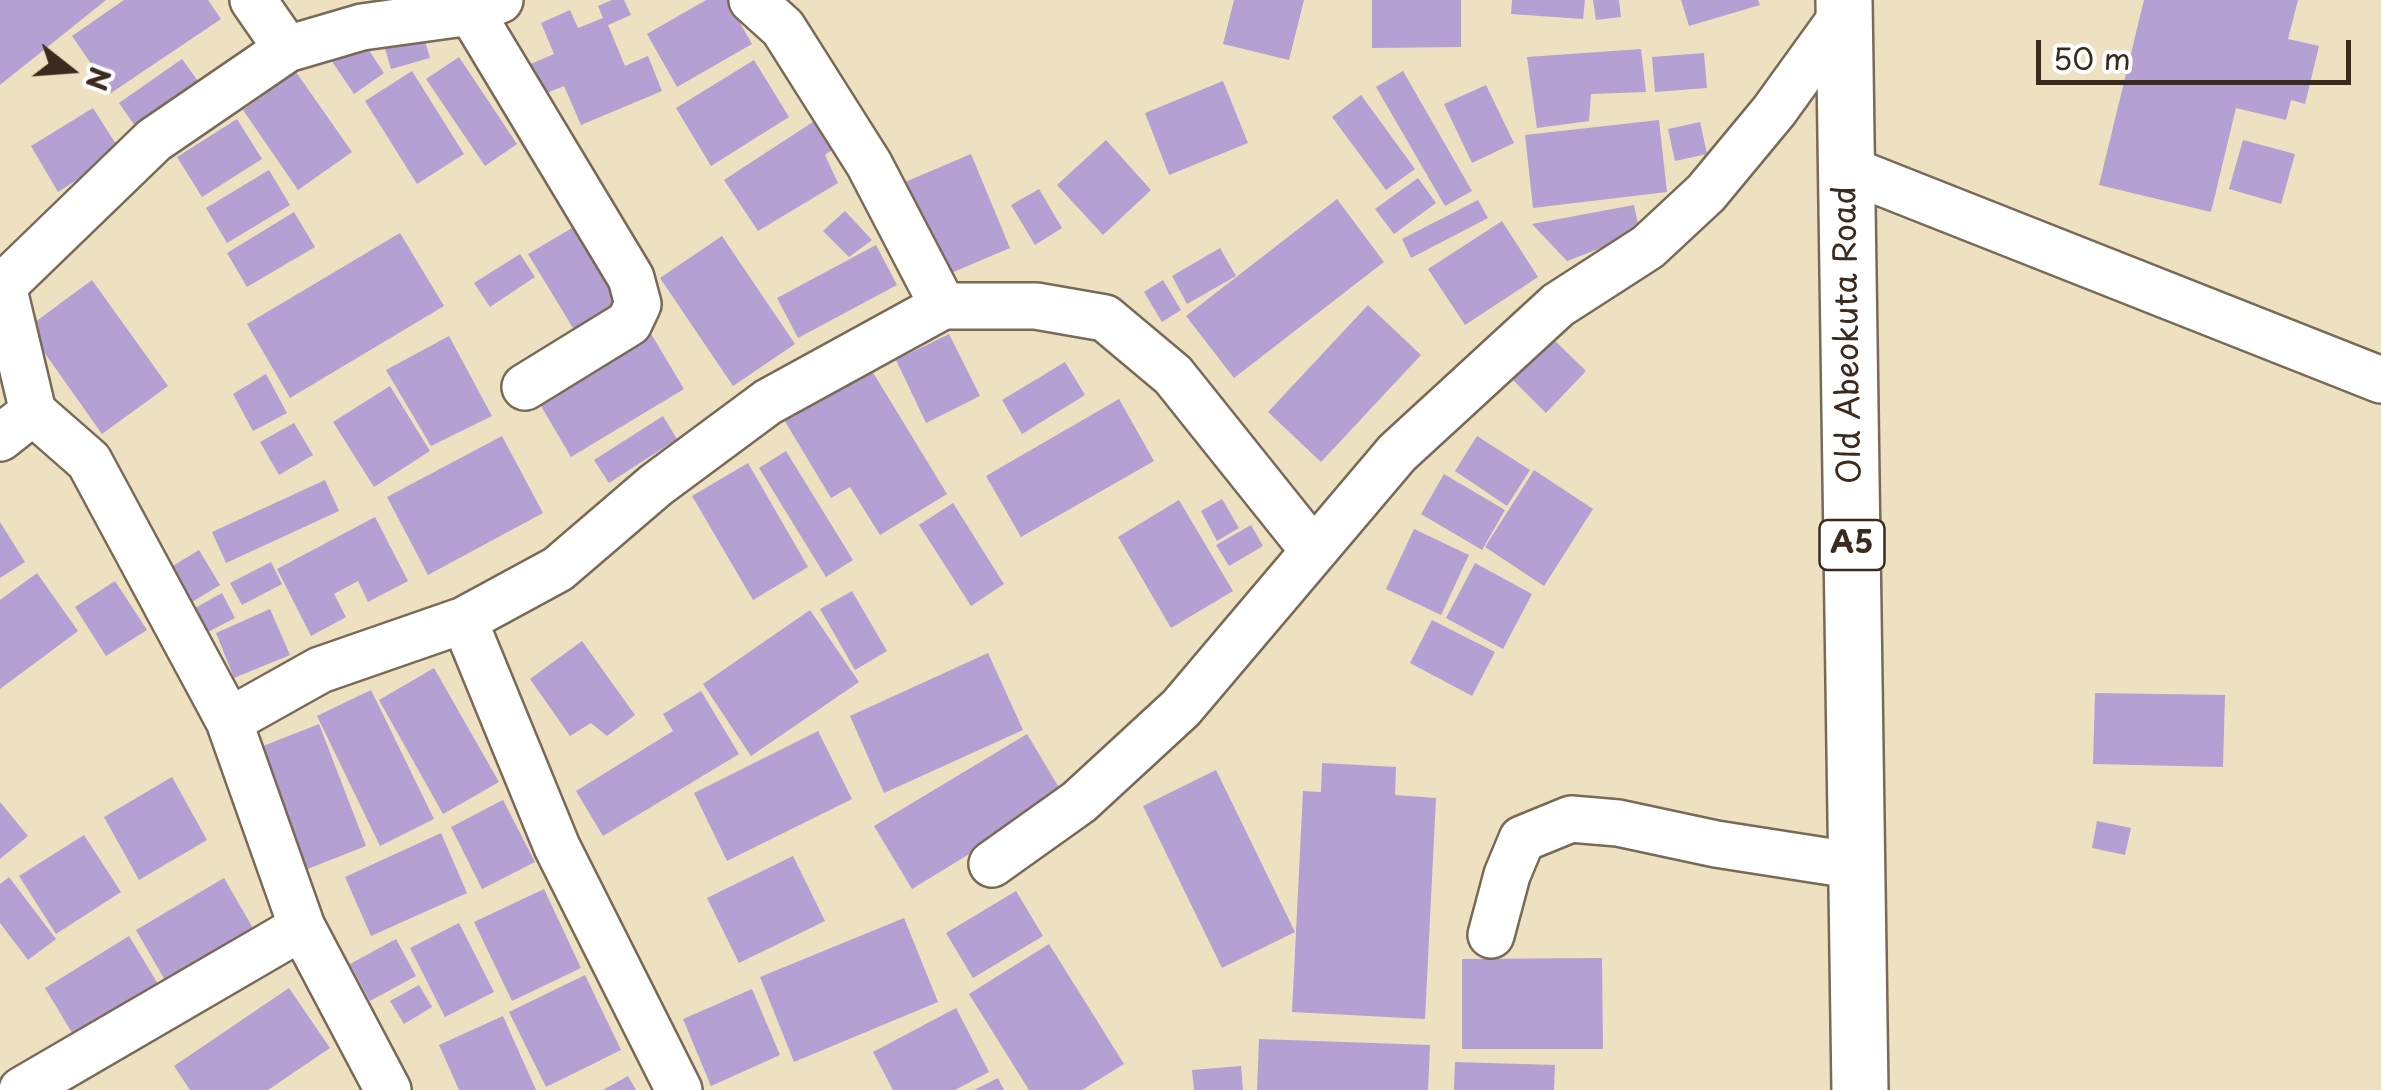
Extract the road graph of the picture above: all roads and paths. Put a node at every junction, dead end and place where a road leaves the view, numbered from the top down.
1 (253, 0) edge
2 (752, 0) edge
3 (486, 6) edge
4 (1844, 7) edge
5 (287, 48) junction
6 (1847, 169) junction
7 (2, 285) edge
8 (943, 306) junction
9 (2381, 380) edge
10 (525, 386) dead end
11 (17, 425) edge
12 (1313, 550) junction
13 (464, 620) junction
14 (228, 722) junction
15 (992, 864) dead end
16 (1857, 866) junction
17 (302, 926) junction
18 (1491, 935) dead end
19 (22, 1090) edge
20 (388, 1090) edge
21 (679, 1090) edge
22 (1860, 1090) edge

1 - 5 street
2 - 8 street
3 - 5 street
3 - 10 street
4 - 6 highway, Old Abeokuta Road / A5
4 - 12 street
5 - 7 street
6 - 9 street
6 - 16 highway, Old Abeokuta Road / A5
7 - 11 street
8 - 12 street
8 - 13 street
11 - 14 street
12 - 15 street
13 - 14 street
13 - 21 street
14 - 17 street
16 - 18 street
16 - 22 highway, Old Abeokuta Road / A5
17 - 19 street
17 - 20 street

